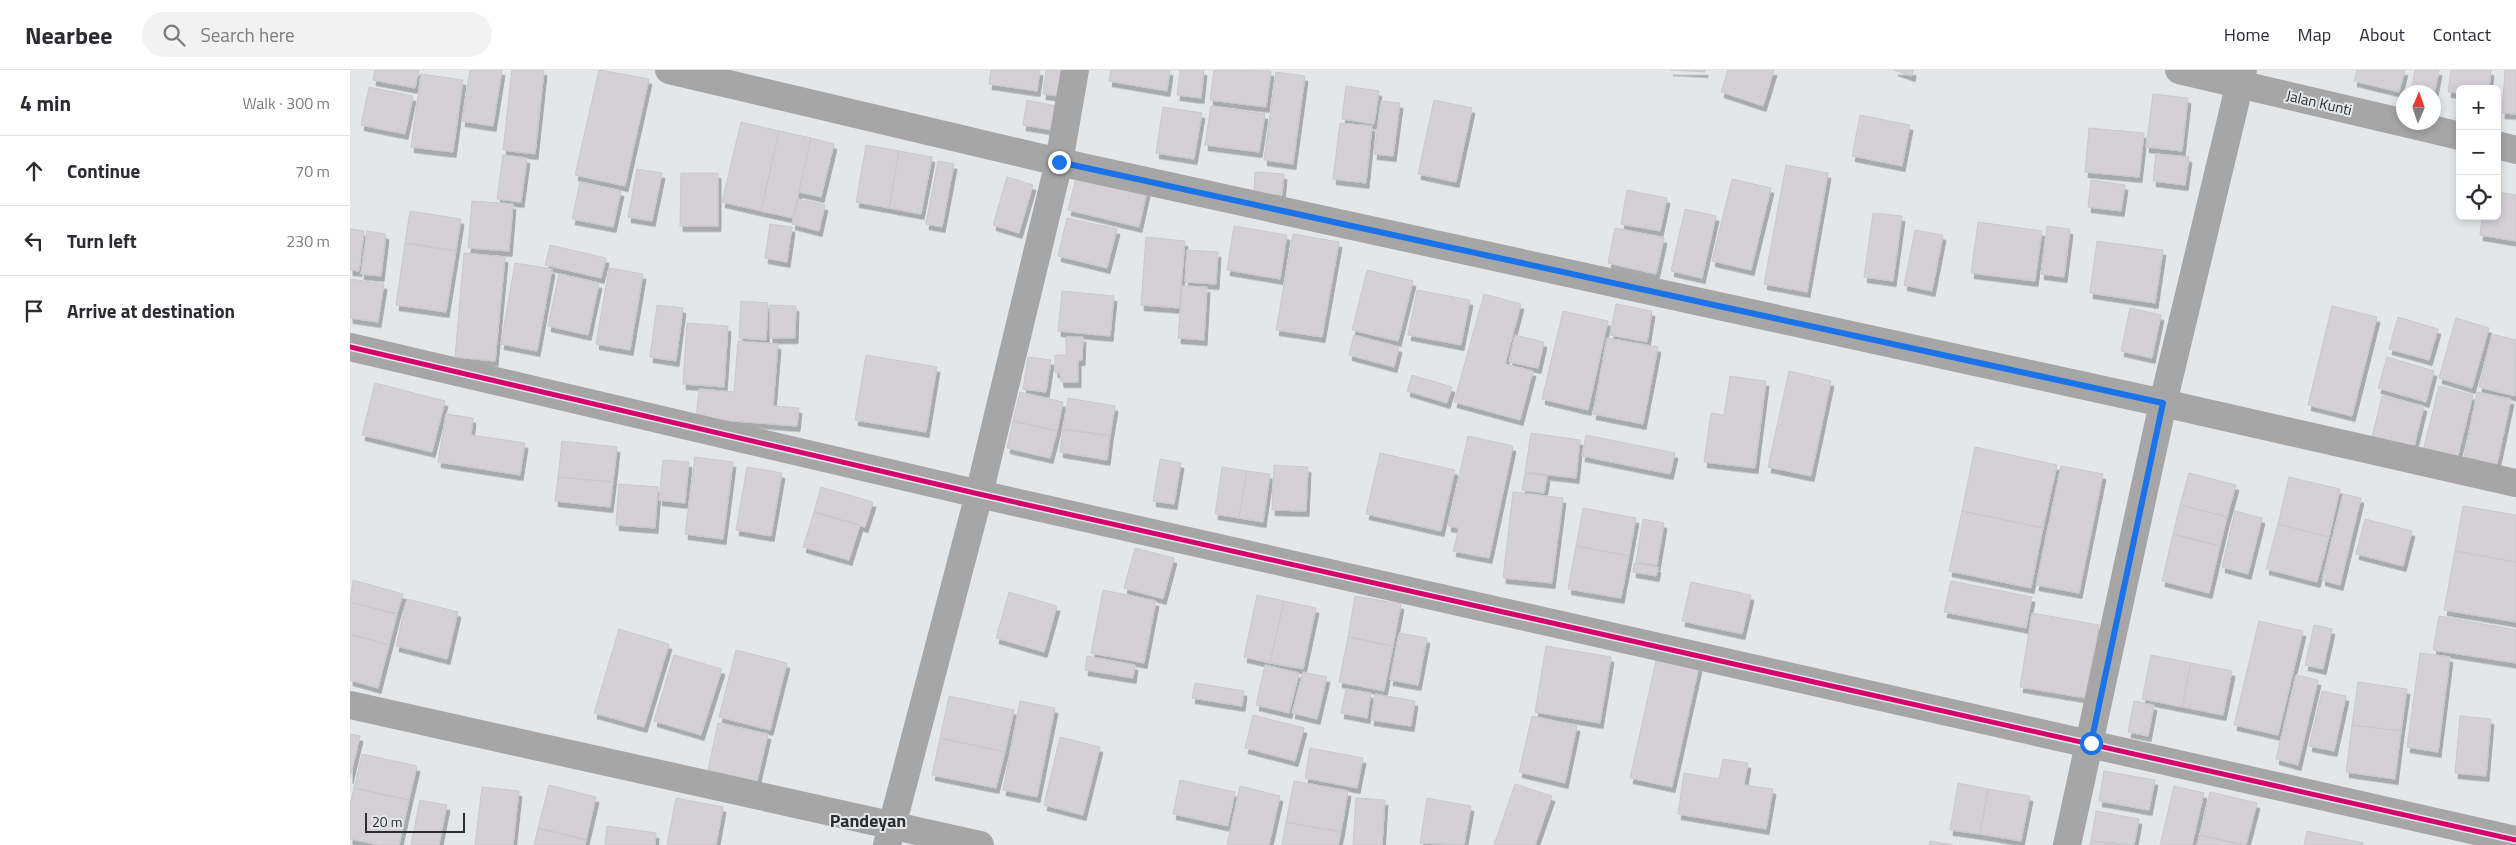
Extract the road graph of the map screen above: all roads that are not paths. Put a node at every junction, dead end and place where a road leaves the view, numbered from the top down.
1 (669, 70) edge
2 (1076, 70) edge
3 (2179, 70) edge
4 (2242, 77) edge
5 (2456, 135) edge
6 (2501, 146) edge
7 (2516, 150) edge
8 (1059, 162) junction
9 (350, 347) edge
10 (2163, 403) junction
11 (2516, 482) edge
12 (979, 494) junction
13 (350, 705) edge
14 (2091, 743) junction
15 (890, 835) edge
16 (2516, 840) edge
17 (980, 845) edge
18 (2067, 845) edge

1 - 8 street
2 - 8 street
3 - 4 street, Jalan Kunti
4 - 5 street, Jalan Kunti
4 - 10 street
6 - 7 street
8 - 10 street
8 - 12 street
9 - 12 street
10 - 11 street
10 - 14 street
12 - 14 street
12 - 15 street
13 - 15 street
14 - 16 street
14 - 18 street
15 - 17 street

